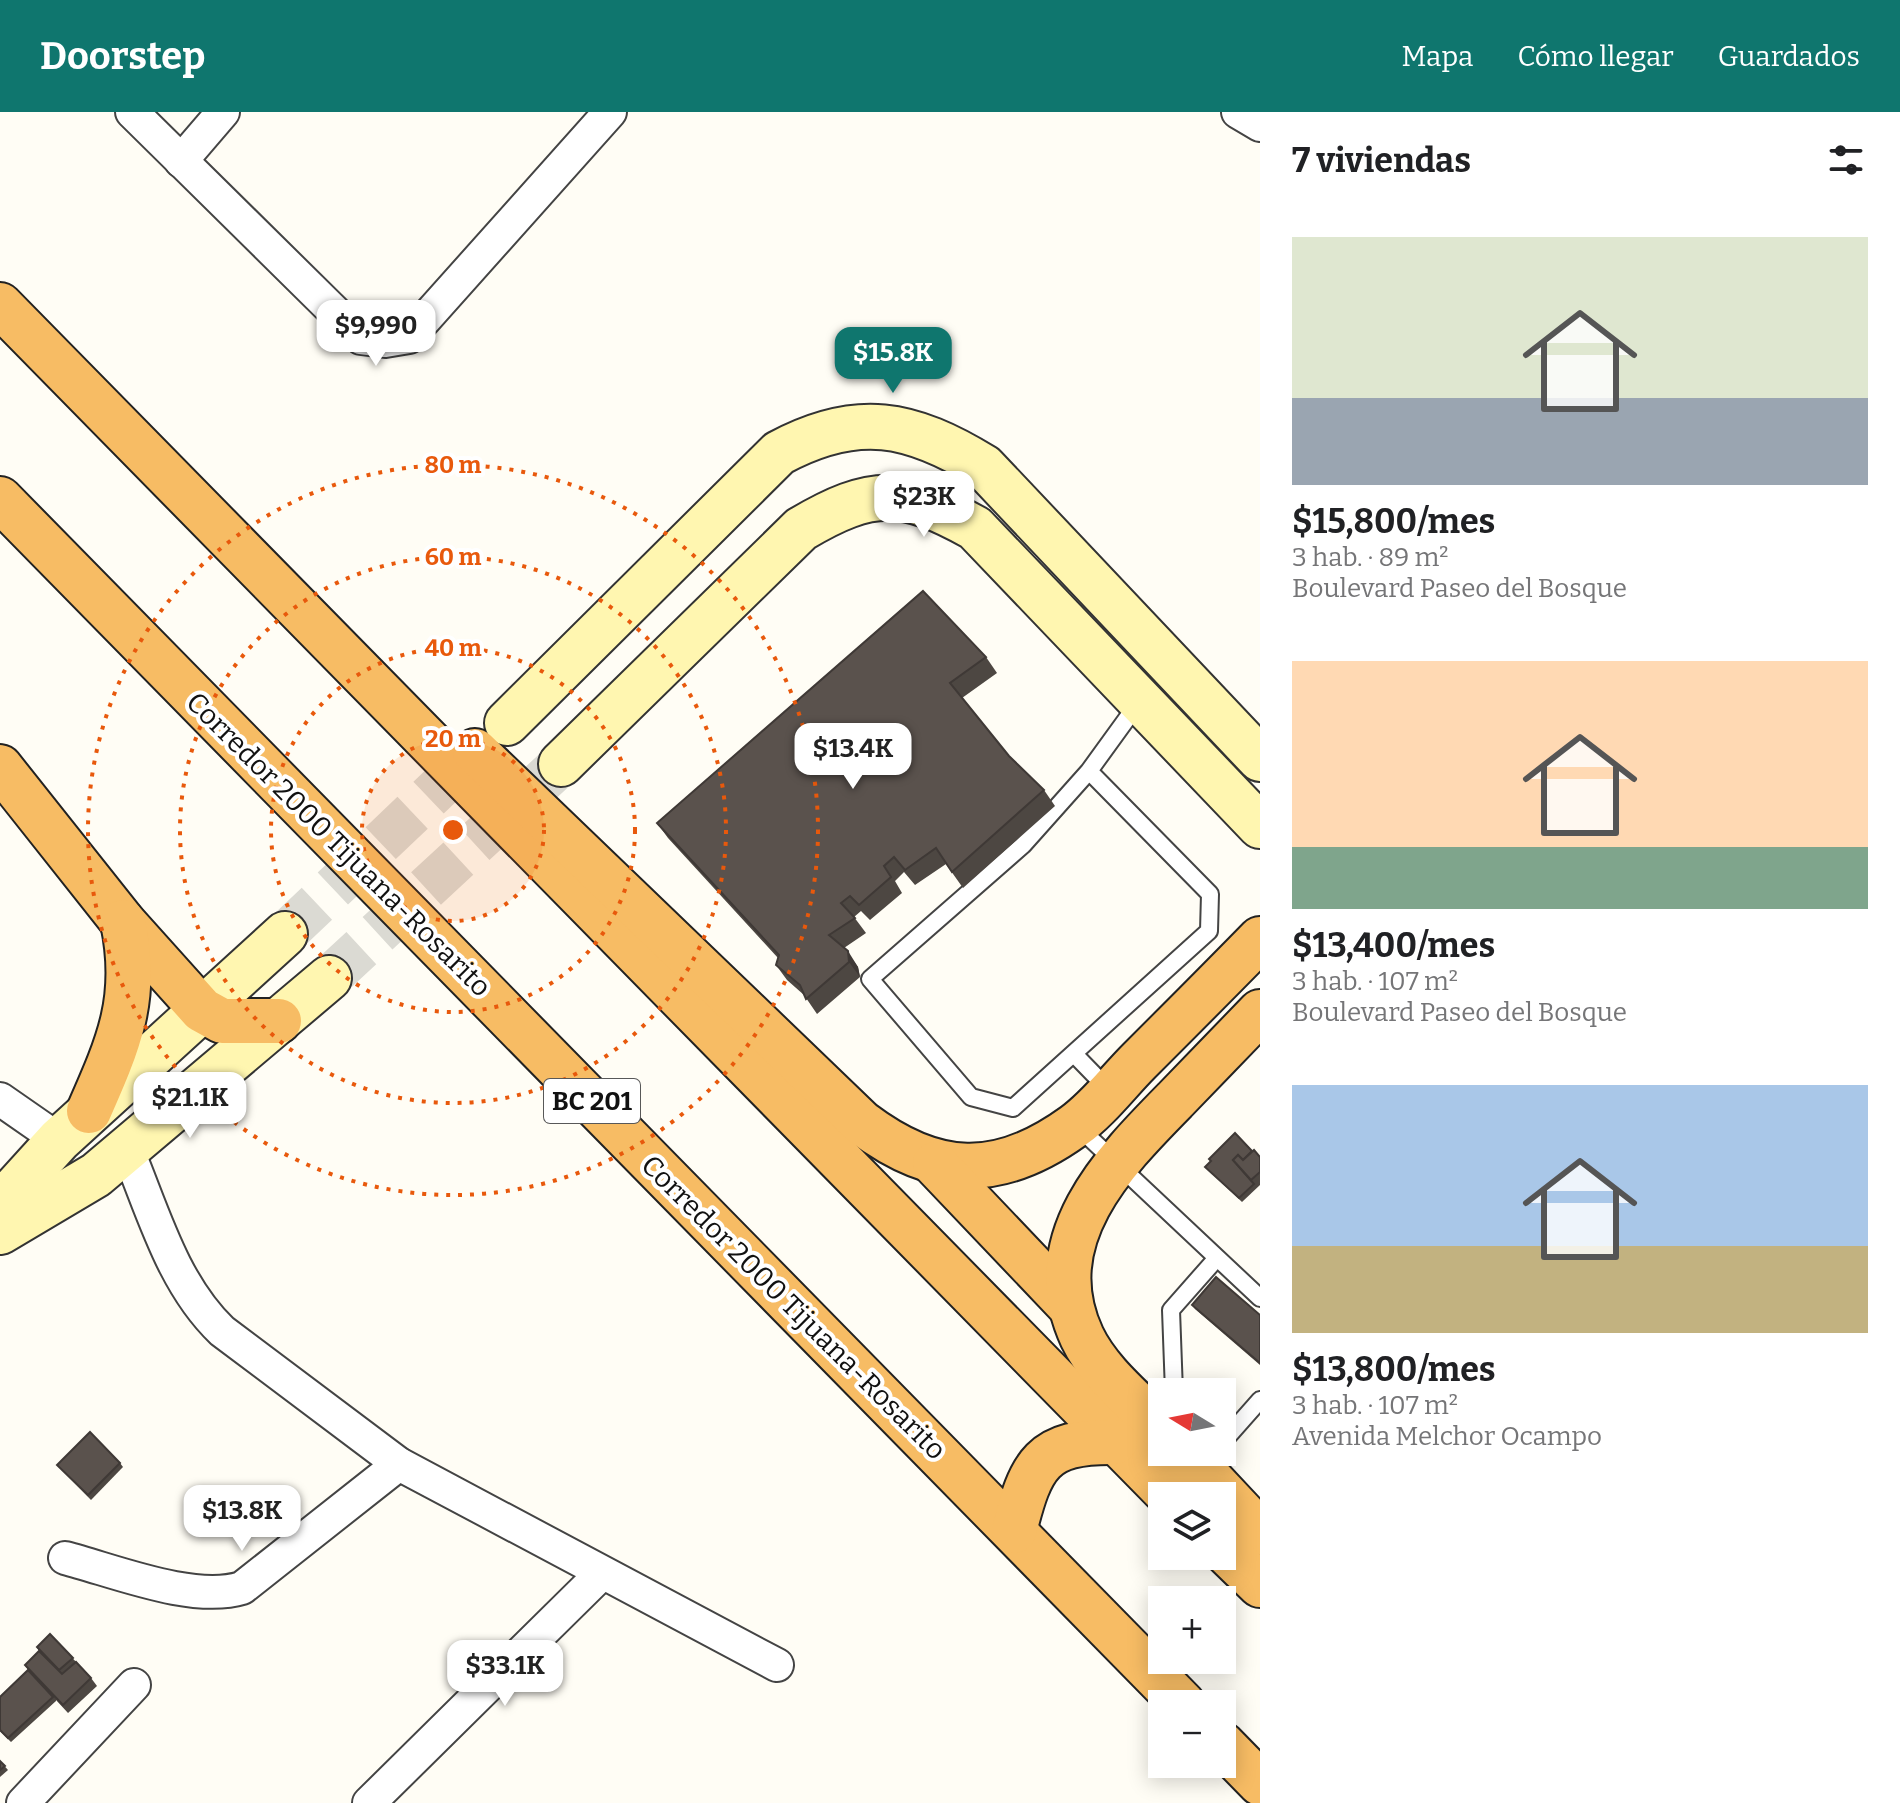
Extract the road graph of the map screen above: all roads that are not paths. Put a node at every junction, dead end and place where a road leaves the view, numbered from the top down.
1 (132, 112) edge
2 (223, 112) edge
3 (610, 112) edge
4 (1238, 112) edge
5 (1254, 112) edge
6 (1260, 124) edge
7 (181, 161) junction
8 (0, 305) edge
9 (0, 499) edge
10 (302, 616) junction
11 (1139, 702) junction
12 (507, 723) tunnel mouth
13 (1260, 759) edge
14 (561, 764) tunnel mouth
15 (0, 767) edge
16 (1089, 771) junction
17 (1260, 826) edge
18 (123, 922) junction
19 (285, 934) tunnel mouth
20 (1260, 939) edge
21 (329, 978) tunnel mouth
22 (202, 1010) junction
23 (1260, 1012) edge
24 (279, 1021) junction
25 (1075, 1055) junction
26 (1110, 1091) junction
27 (0, 1099) edge
28 (1076, 1125) junction
29 (74, 1126) junction
30 (127, 1149) junction
31 (1114, 1162) junction
32 (935, 1164) junction
33 (0, 1205) edge
34 (0, 1232) edge
35 (1216, 1259) junction
36 (1260, 1298) edge
37 (1071, 1307) junction
38 (1173, 1378) edge
39 (1260, 1400) edge
40 (1148, 1415) edge
41 (1236, 1424) edge
42 (1115, 1442) junction
43 (1148, 1450) edge
44 (399, 1464) junction
45 (1202, 1466) edge
46 (1014, 1531) junction
47 (1260, 1532) edge
48 (65, 1558) dead end
49 (602, 1573) junction
50 (777, 1665) dead end
51 (134, 1685) dead end
52 (1169, 1690) edge
53 (1236, 1758) edge
54 (1260, 1783) edge
55 (23, 1803) edge
56 (369, 1803) edge

1 - 7 street
2 - 7 street
3 - 7 street
4 - 6 street
5 - 6 street
8 - 10 highway
9 - 46 highway, Corredor 2000 Tijuana-Rosarito / BC 201
10 - 32 highway
10 - 42 highway
11 - 14 main road
11 - 16 lane
11 - 17 main road
12 - 13 main road
15 - 18 highway
16 - 25 lane
16 - 25 lane
18 - 22 highway
18 - 29 highway
19 - 22 main road
20 - 26 highway
21 - 24 main road
22 - 24 highway
22 - 29 main road
23 - 31 highway
24 - 30 main road
25 - 26 lane
26 - 28 highway
27 - 29 street
28 - 31 lane
28 - 32 highway
29 - 33 main road
30 - 34 main road
30 - 44 street
31 - 35 lane
31 - 37 highway
32 - 37 highway
35 - 36 lane
35 - 38 lane
37 - 40 highway
39 - 41 lane
42 - 43 highway
42 - 46 highway
44 - 48 street
44 - 49 street
45 - 47 highway
46 - 52 highway, Corredor 2000 Tijuana-Rosarito / BC 201
49 - 50 street
49 - 56 street
51 - 55 street
53 - 54 highway

